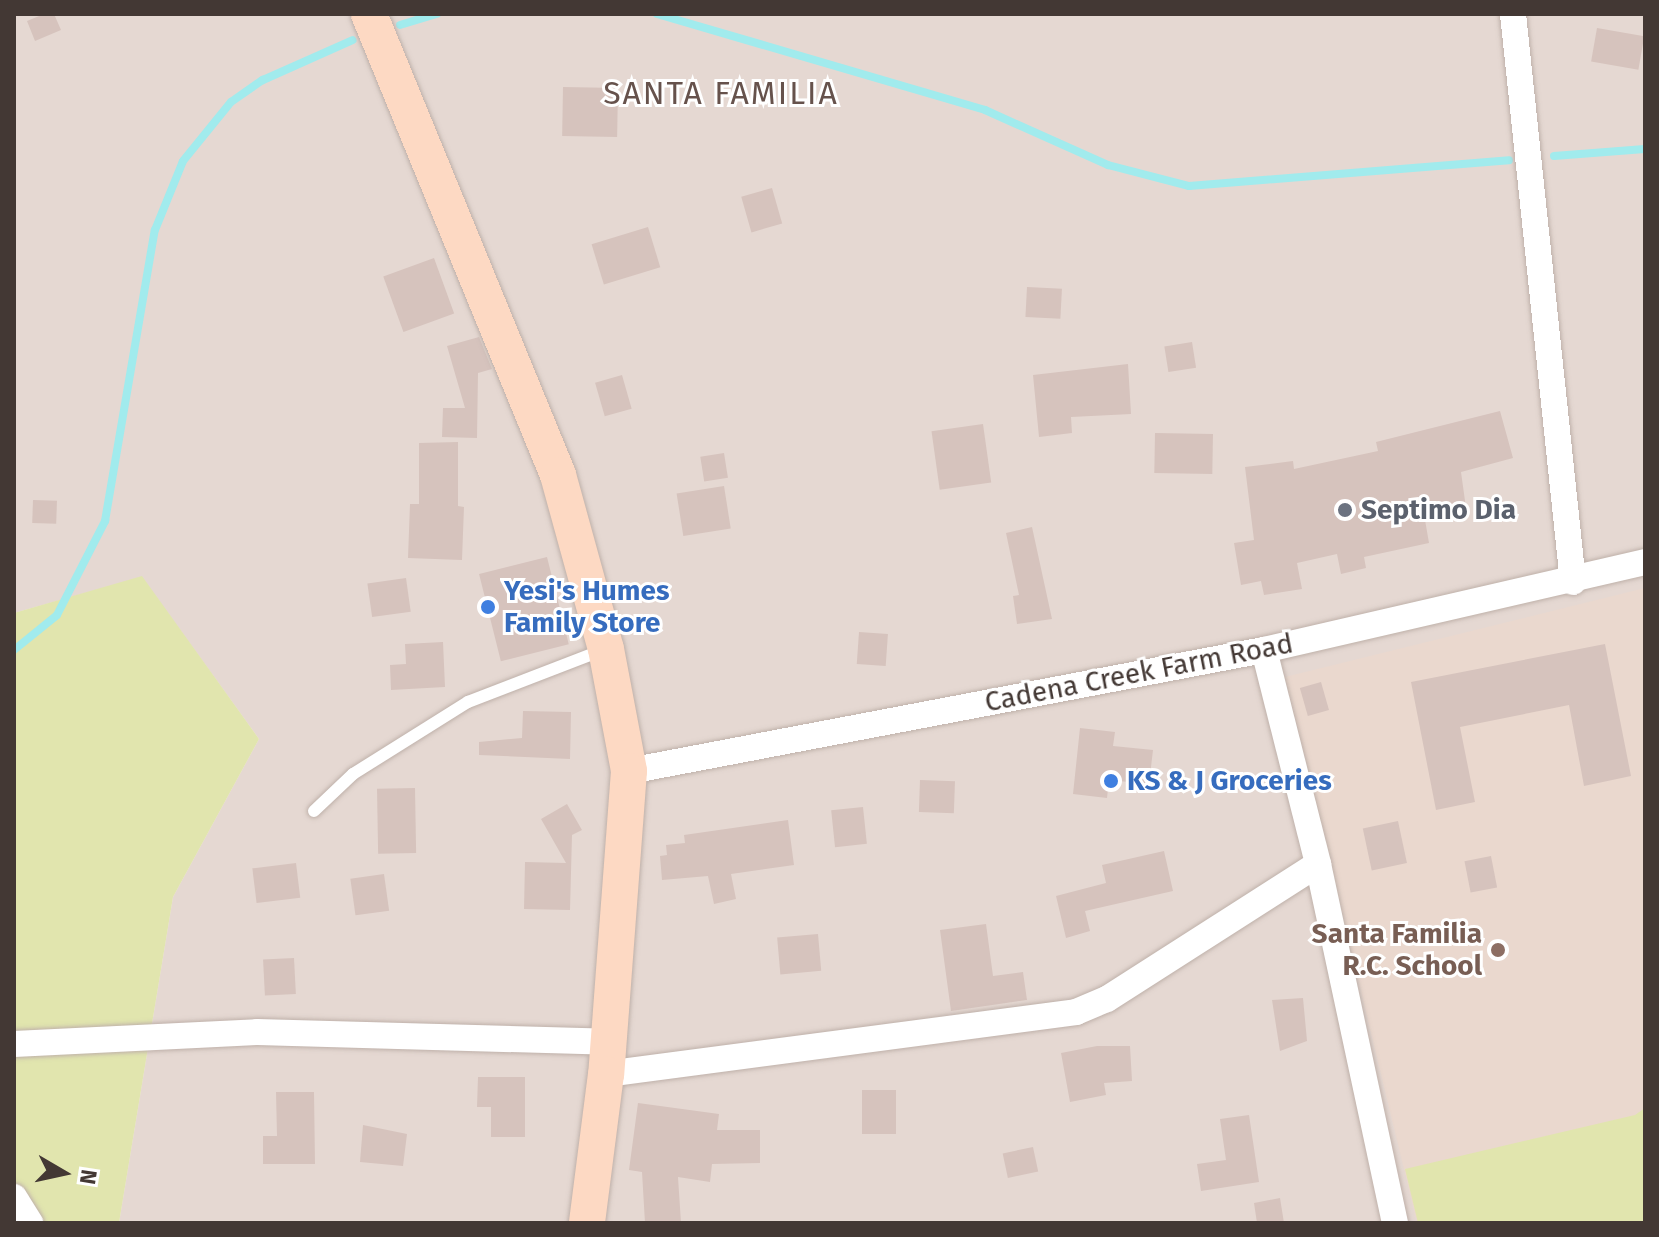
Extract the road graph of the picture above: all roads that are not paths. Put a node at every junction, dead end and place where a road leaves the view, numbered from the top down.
1 (369, 14) edge
2 (1513, 14) edge
3 (1645, 562) edge
4 (1573, 582) junction
5 (606, 649) junction
6 (1264, 650) junction
7 (629, 771) junction
8 (314, 811) dead end
9 (1318, 864) junction
10 (14, 1044) edge
11 (607, 1058) junction
12 (14, 1197) edge
13 (30, 1223) edge
14 (587, 1223) edge
15 (1395, 1223) edge

1 - 5 main road
2 - 4 street
3 - 4 street, Cadena Creek Farm Road
4 - 6 street, Cadena Creek Farm Road
5 - 7 main road
5 - 8 lane
6 - 7 street, Cadena Creek Farm Road
6 - 9 street
7 - 11 main road
9 - 11 street
9 - 15 street
10 - 11 street
11 - 14 main road
12 - 13 street

